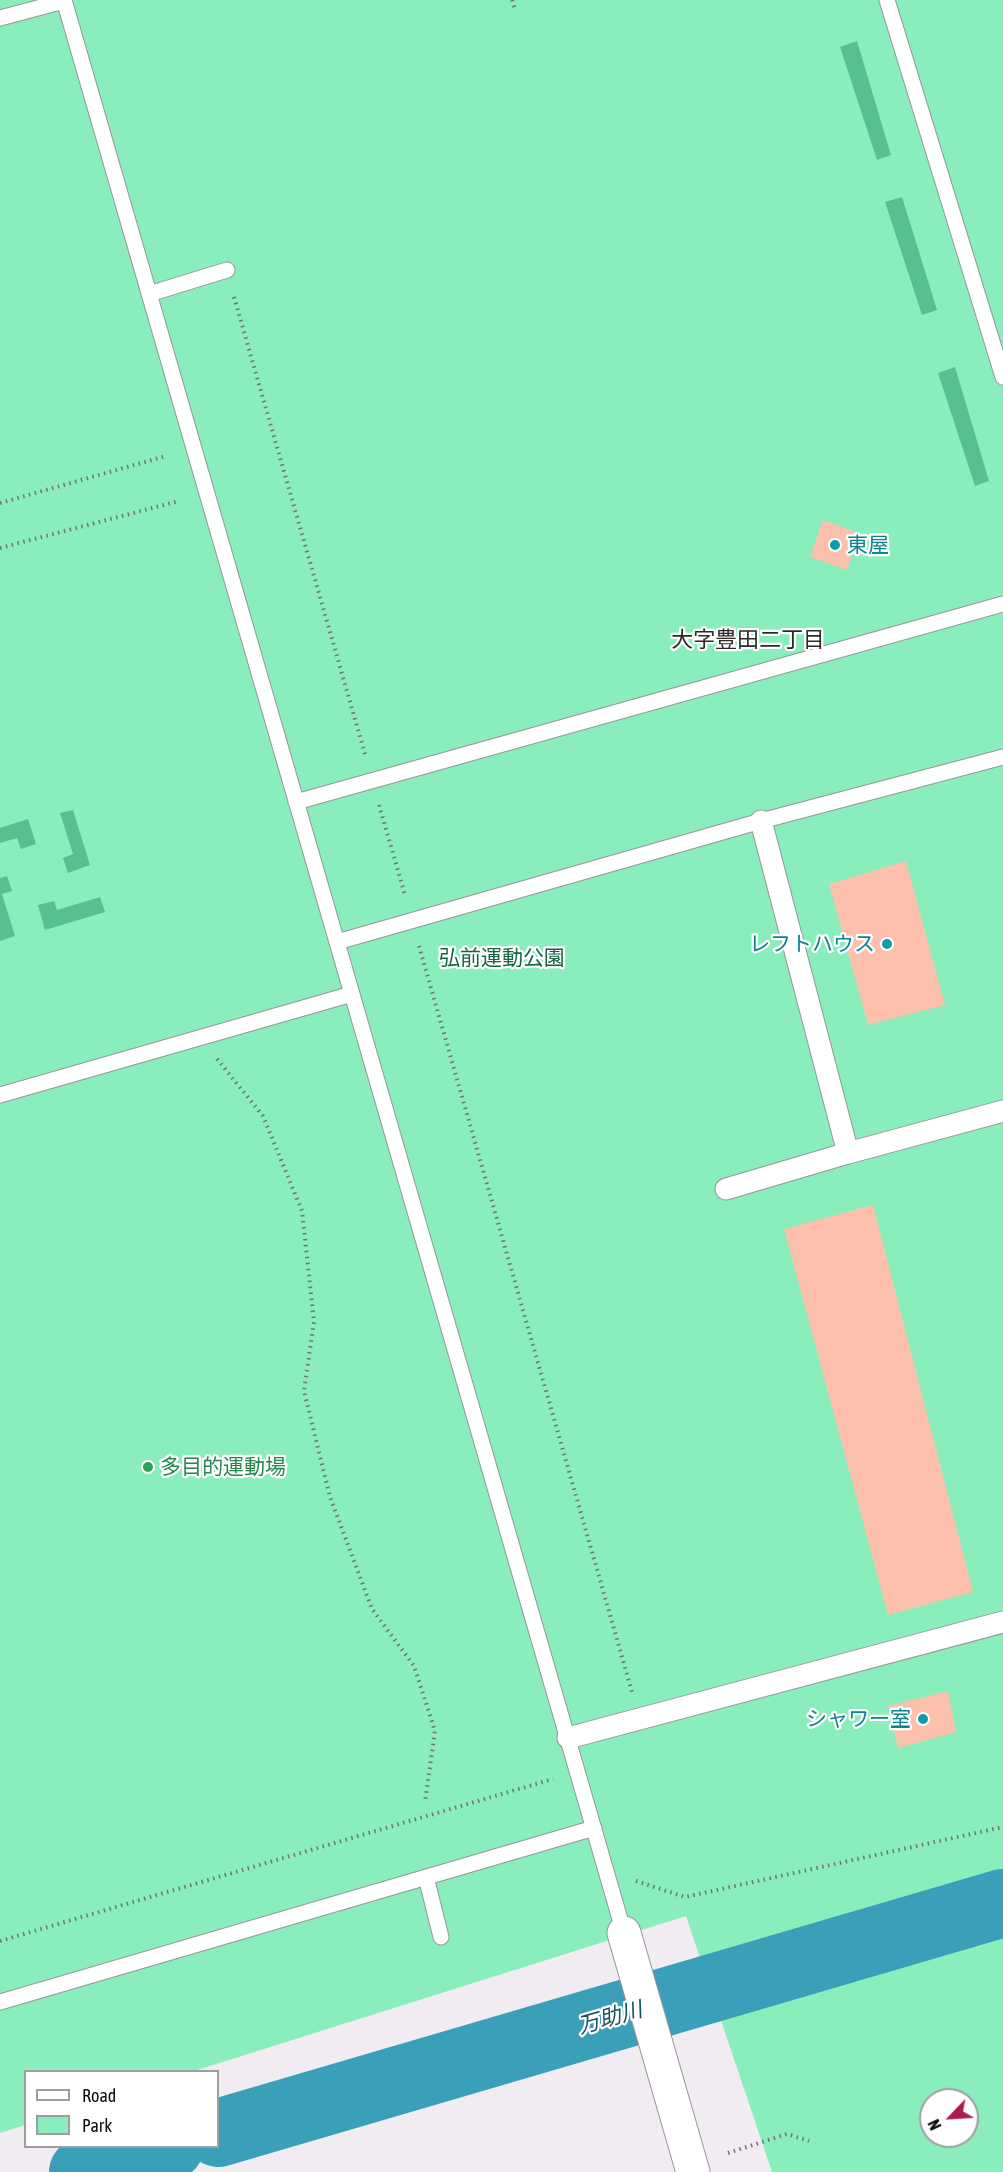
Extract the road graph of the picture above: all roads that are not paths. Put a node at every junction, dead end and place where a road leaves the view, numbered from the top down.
1 (887, 0) edge
2 (64, 1) edge
3 (0, 18) edge
4 (227, 270) dead end
5 (149, 294) junction
6 (1003, 376) edge
7 (1003, 604) edge
8 (1003, 757) edge
9 (296, 802) junction
10 (761, 821) junction
11 (337, 942) junction
12 (352, 994) junction
13 (0, 1095) edge
14 (1003, 1111) edge
15 (848, 1153) junction
16 (726, 1189) dead end
17 (1003, 1622) edge
18 (568, 1738) junction
19 (594, 1828) junction
20 (426, 1877) junction
21 (624, 1933) joint
22 (441, 1937) dead end
23 (0, 2002) edge
24 (693, 2172) edge

1 - 6 lane
2 - 3 lane
2 - 5 lane
4 - 5 lane
5 - 9 lane
7 - 9 lane
8 - 10 lane
9 - 11 lane
10 - 11 lane
10 - 15 street
11 - 12 lane
12 - 13 lane
12 - 18 lane
14 - 15 street
15 - 16 street
17 - 18 street
18 - 19 lane
19 - 20 lane
19 - 21 lane
20 - 22 lane
20 - 23 lane
21 - 24 street

